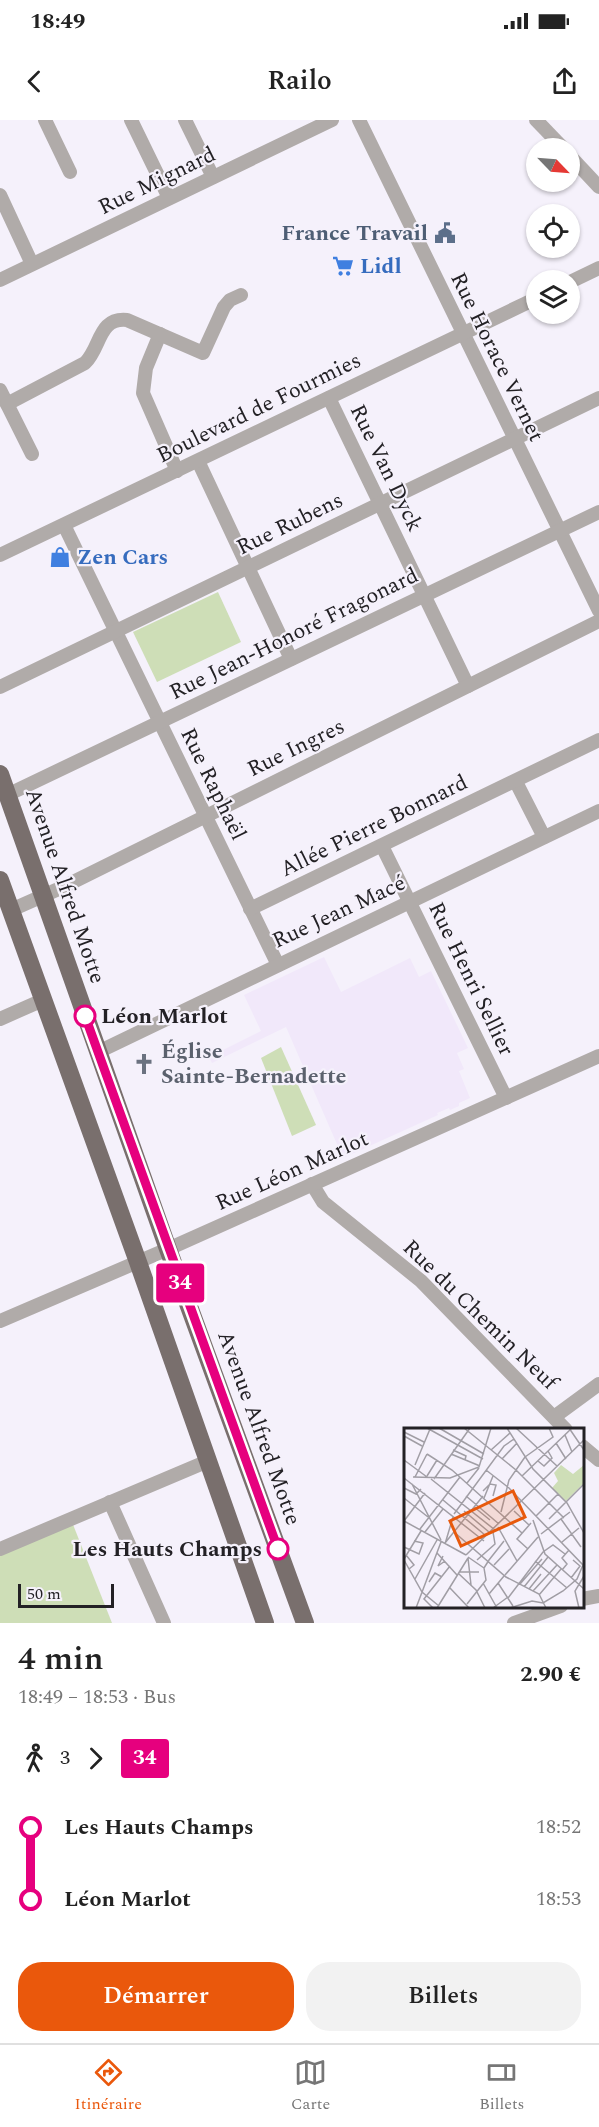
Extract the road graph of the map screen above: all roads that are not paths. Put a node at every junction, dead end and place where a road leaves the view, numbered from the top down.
1 (45, 120) edge
2 (131, 120) edge
3 (185, 120) edge
4 (332, 120) edge
5 (359, 120) edge
6 (536, 120) edge
7 (553, 138) edge
8 (580, 167) edge
9 (70, 172) dead end
10 (213, 177) junction
11 (599, 187) edge
12 (0, 195) edge
13 (169, 198) junction
14 (32, 264) junction
15 (599, 268) edge
16 (580, 277) edge
17 (0, 280) edge
18 (241, 295) dead end
19 (526, 303) edge
20 (160, 334) junction
21 (463, 334) junction
22 (0, 390) edge
23 (329, 398) junction
24 (599, 398) edge
25 (7, 404) junction
26 (514, 439) junction
27 (32, 454) dead end
28 (198, 461) junction
29 (177, 471) junction
30 (380, 504) junction
31 (599, 512) edge
32 (64, 525) junction
33 (559, 531) junction
34 (0, 555) edge
35 (248, 567) junction
36 (424, 595) junction
37 (599, 611) edge
38 (599, 621) edge
39 (115, 631) junction
40 (291, 659) junction
41 (468, 686) junction
42 (0, 687) edge
43 (159, 722) junction
44 (599, 740) edge
45 (0, 774) edge
46 (516, 782) junction
47 (7, 795) junction
48 (599, 811) edge
49 (205, 816) junction
50 (544, 837) junction
51 (382, 846) junction
52 (0, 880) edge
53 (43, 897) junction
54 (411, 902) junction
55 (250, 909) junction
56 (11, 910) junction
57 (278, 965) junction
58 (43, 1000) junction
59 (0, 1019) edge
60 (98, 1052) junction
61 (599, 1056) edge
62 (506, 1098) junction
63 (312, 1184) junction
64 (168, 1249) junction
65 (138, 1262) junction
66 (0, 1321) edge
67 (599, 1384) edge
68 (554, 1417) junction
69 (564, 1428) edge
70 (584, 1448) edge
71 (599, 1460) edge
72 (208, 1461) junction
73 (110, 1502) junction
74 (0, 1549) edge
75 (599, 1596) edge
76 (584, 1599) edge
77 (555, 1608) edge
78 (164, 1623) edge
79 (265, 1623) edge
80 (305, 1623) edge
81 (514, 1623) edge

1 - 9 street
2 - 13 street
3 - 10 street
4 - 10 street, Rue Mignard
5 - 21 street, Rue Horace Vernet
6 - 7 street
8 - 11 street
10 - 13 street, Rue Mignard
12 - 14 street
13 - 14 street, Rue Mignard
14 - 17 street, Rue Mignard
15 - 16 street
18 - 20 street
19 - 21 street, Boulevard de Fourmies
20 - 25 street
20 - 29 street
21 - 23 street, Boulevard de Fourmies
21 - 26 street, Rue Horace Vernet
22 - 25 street
23 - 28 street, Boulevard de Fourmies
23 - 30 street, Rue Van Dyck
24 - 26 street, Rue Rubens
25 - 27 street
26 - 30 street, Rue Rubens
26 - 33 street, Rue Horace Vernet
28 - 29 street, Boulevard de Fourmies
28 - 35 street
29 - 32 street, Boulevard de Fourmies
30 - 35 street, Rue Rubens
30 - 36 street, Rue Van Dyck
31 - 33 street, Rue Jean-Honoré Fragonard
32 - 34 street, Boulevard de Fourmies
32 - 39 street, Rue Raphaël
33 - 36 street, Rue Jean-Honoré Fragonard
33 - 37 street, Rue Horace Vernet
35 - 39 street, Rue Rubens
35 - 40 street
36 - 40 street, Rue Jean-Honoré Fragonard
36 - 41 street, Rue Van Dyck
38 - 41 street, Rue Ingres
39 - 42 street, Rue Rubens
39 - 43 street, Rue Raphaël
40 - 43 street, Rue Jean-Honoré Fragonard
41 - 49 street, Rue Ingres
43 - 47 street, Rue Jean-Honoré Fragonard
43 - 49 street, Rue Raphaël
44 - 46 street, Allée Pierre Bonnard
45 - 47 main road, Avenue Alfred Motte
46 - 50 street
46 - 51 street, Allée Pierre Bonnard
47 - 53 main road, Avenue Alfred Motte
48 - 50 street, Rue Jean Macé
49 - 53 street, Rue Ingres
49 - 55 street, Rue Raphaël
50 - 54 street, Rue Jean Macé
51 - 54 street, Rue Henri Sellier
51 - 55 street, Allée Pierre Bonnard
52 - 56 main road
53 - 56 street, Rue Ingres
53 - 60 main road, Avenue Alfred Motte
54 - 57 street, Rue Jean Macé
54 - 62 street, Rue Henri Sellier
55 - 57 street, Rue Raphaël
56 - 58 main road
57 - 60 street, Rue Jean Macé
58 - 59 street
58 - 65 main road
60 - 64 main road, Avenue Alfred Motte
61 - 62 street, Rue Léon Marlot
62 - 63 street, Rue Léon Marlot
63 - 64 street, Rue Léon Marlot
63 - 68 street, Rue du Chemin Neuf
64 - 65 street, Rue Léon Marlot
64 - 80 main road, Avenue Alfred Motte
65 - 66 street, Rue Léon Marlot
65 - 72 main road
67 - 68 street
68 - 69 street, Rue du Chemin Neuf
70 - 71 street
72 - 73 street
72 - 79 main road
73 - 74 street
73 - 78 street
75 - 76 street
77 - 81 street

